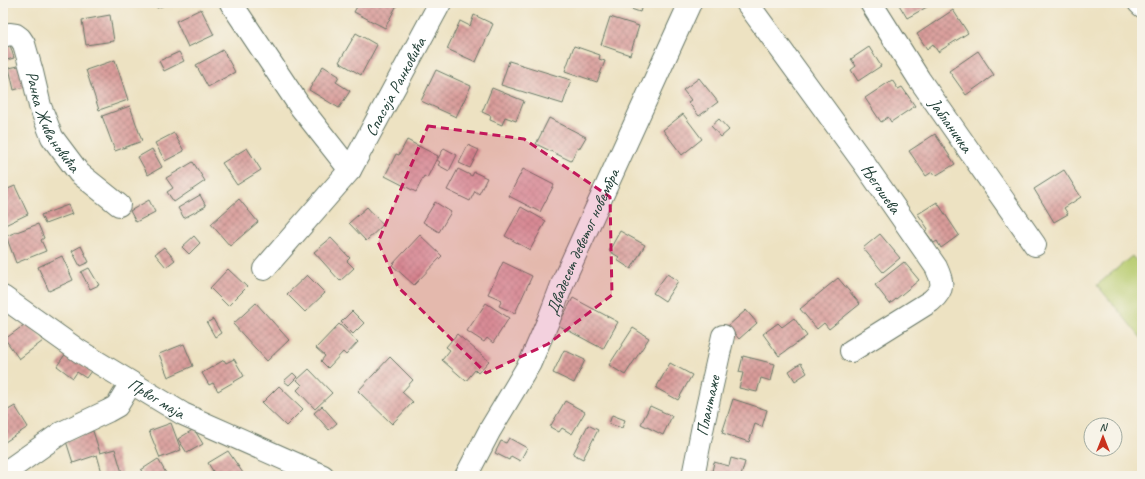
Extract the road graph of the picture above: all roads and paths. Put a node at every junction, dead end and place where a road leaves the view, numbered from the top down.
1 (231, 3) edge
2 (440, 3) edge
3 (690, 3) edge
4 (747, 3) edge
5 (871, 3) edge
6 (1139, 3) edge
7 (1142, 6) edge
8 (3, 36) edge
9 (350, 170) junction
10 (119, 205) dead end
11 (1035, 245) dead end
12 (264, 269) dead end
13 (3, 297) edge
14 (723, 336) dead end
15 (851, 351) dead end
16 (131, 383) junction
17 (3, 474) edge
18 (323, 476) edge
19 (466, 476) edge
20 (693, 476) edge

1 - 9 street
2 - 9 street, Спасоја Ранковића
3 - 19 street, Двадесет деветог новембра
4 - 15 street, Његошева
5 - 11 street, Јабланичка
6 - 7 street
8 - 10 street, Ранка Живановића
9 - 12 street, Спасоја Ранковића
13 - 16 street, Првог маја
14 - 20 street, Плантаже
16 - 17 street
16 - 18 street, Првог маја

